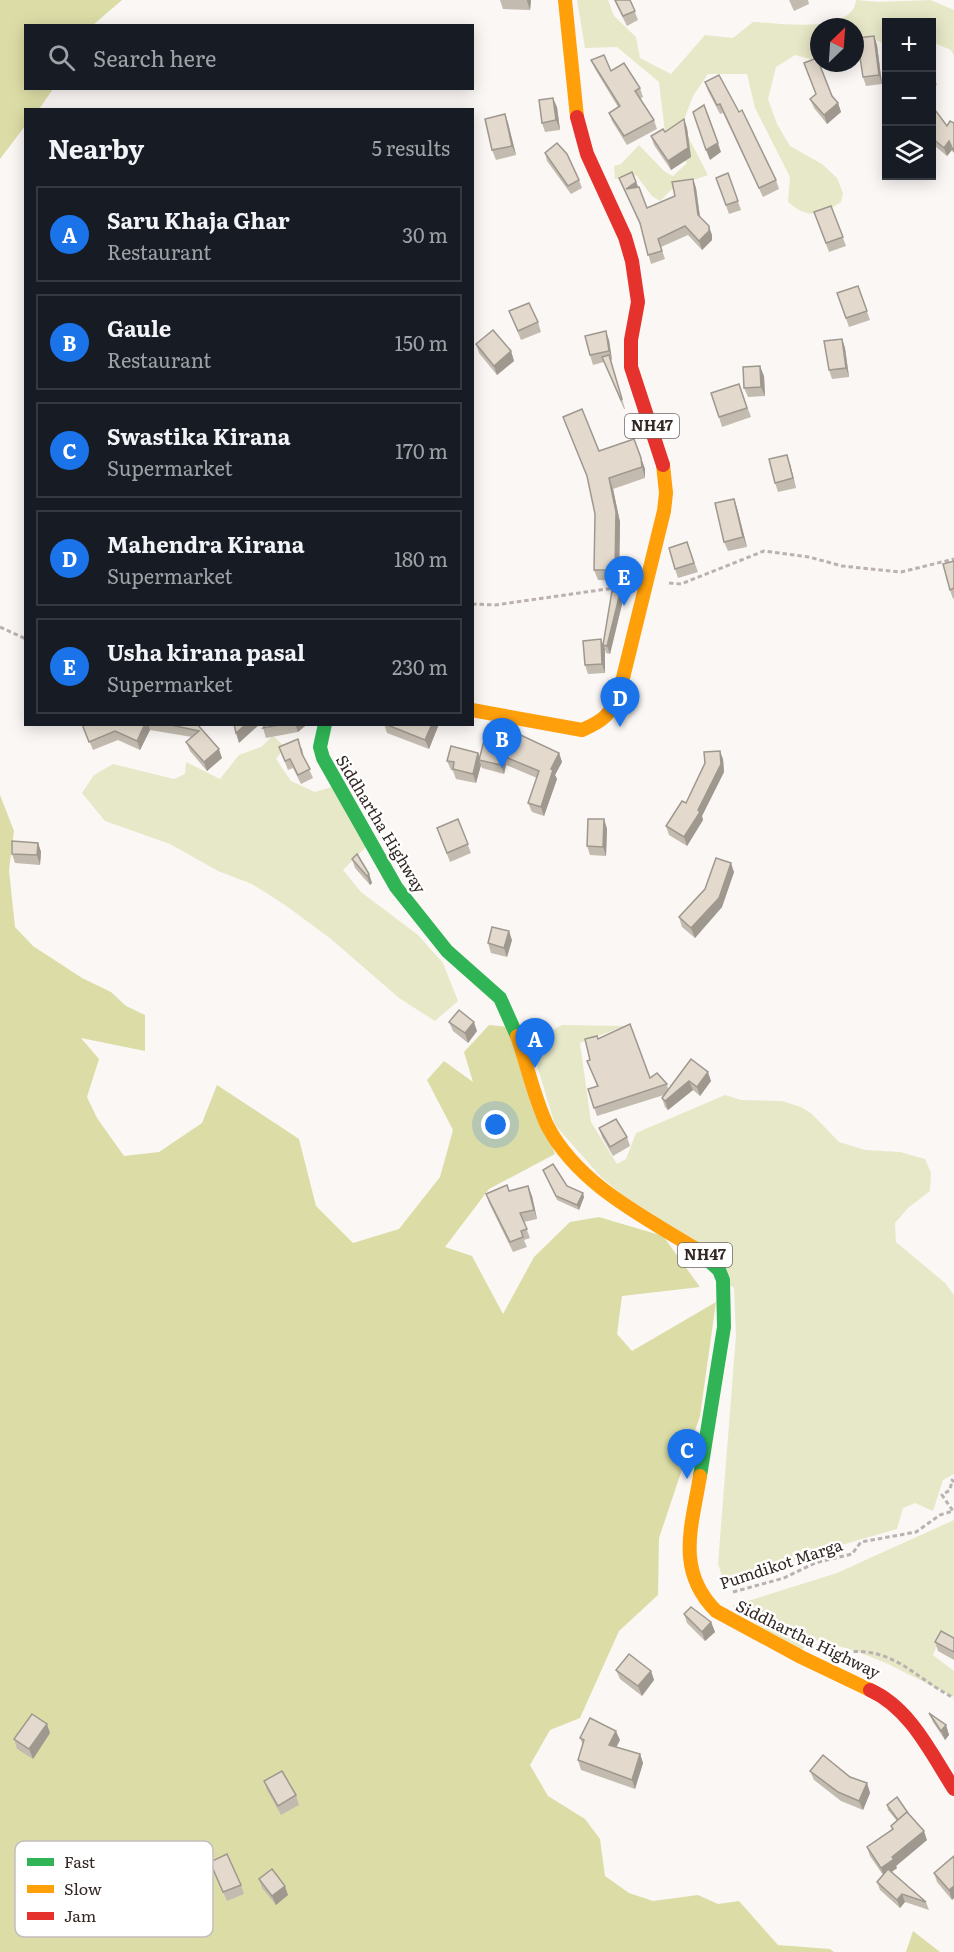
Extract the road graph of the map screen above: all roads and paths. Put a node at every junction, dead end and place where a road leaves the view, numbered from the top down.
1 (565, 0) edge
2 (954, 560) edge
3 (649, 582) junction
4 (474, 604) edge
5 (0, 627) edge
6 (24, 638) edge
7 (474, 710) edge
8 (325, 726) edge
9 (954, 1482) edge
10 (731, 1592) dead end
11 (835, 1654) dead end
12 (954, 1698) edge
13 (954, 1789) edge

1 - 3 highway, NH47
2 - 3 path
3 - 4 path
3 - 7 highway, NH47
5 - 6 path
8 - 13 highway, Siddhartha Highway / NH47
9 - 10 path, Pumdikot Marga
11 - 12 path

